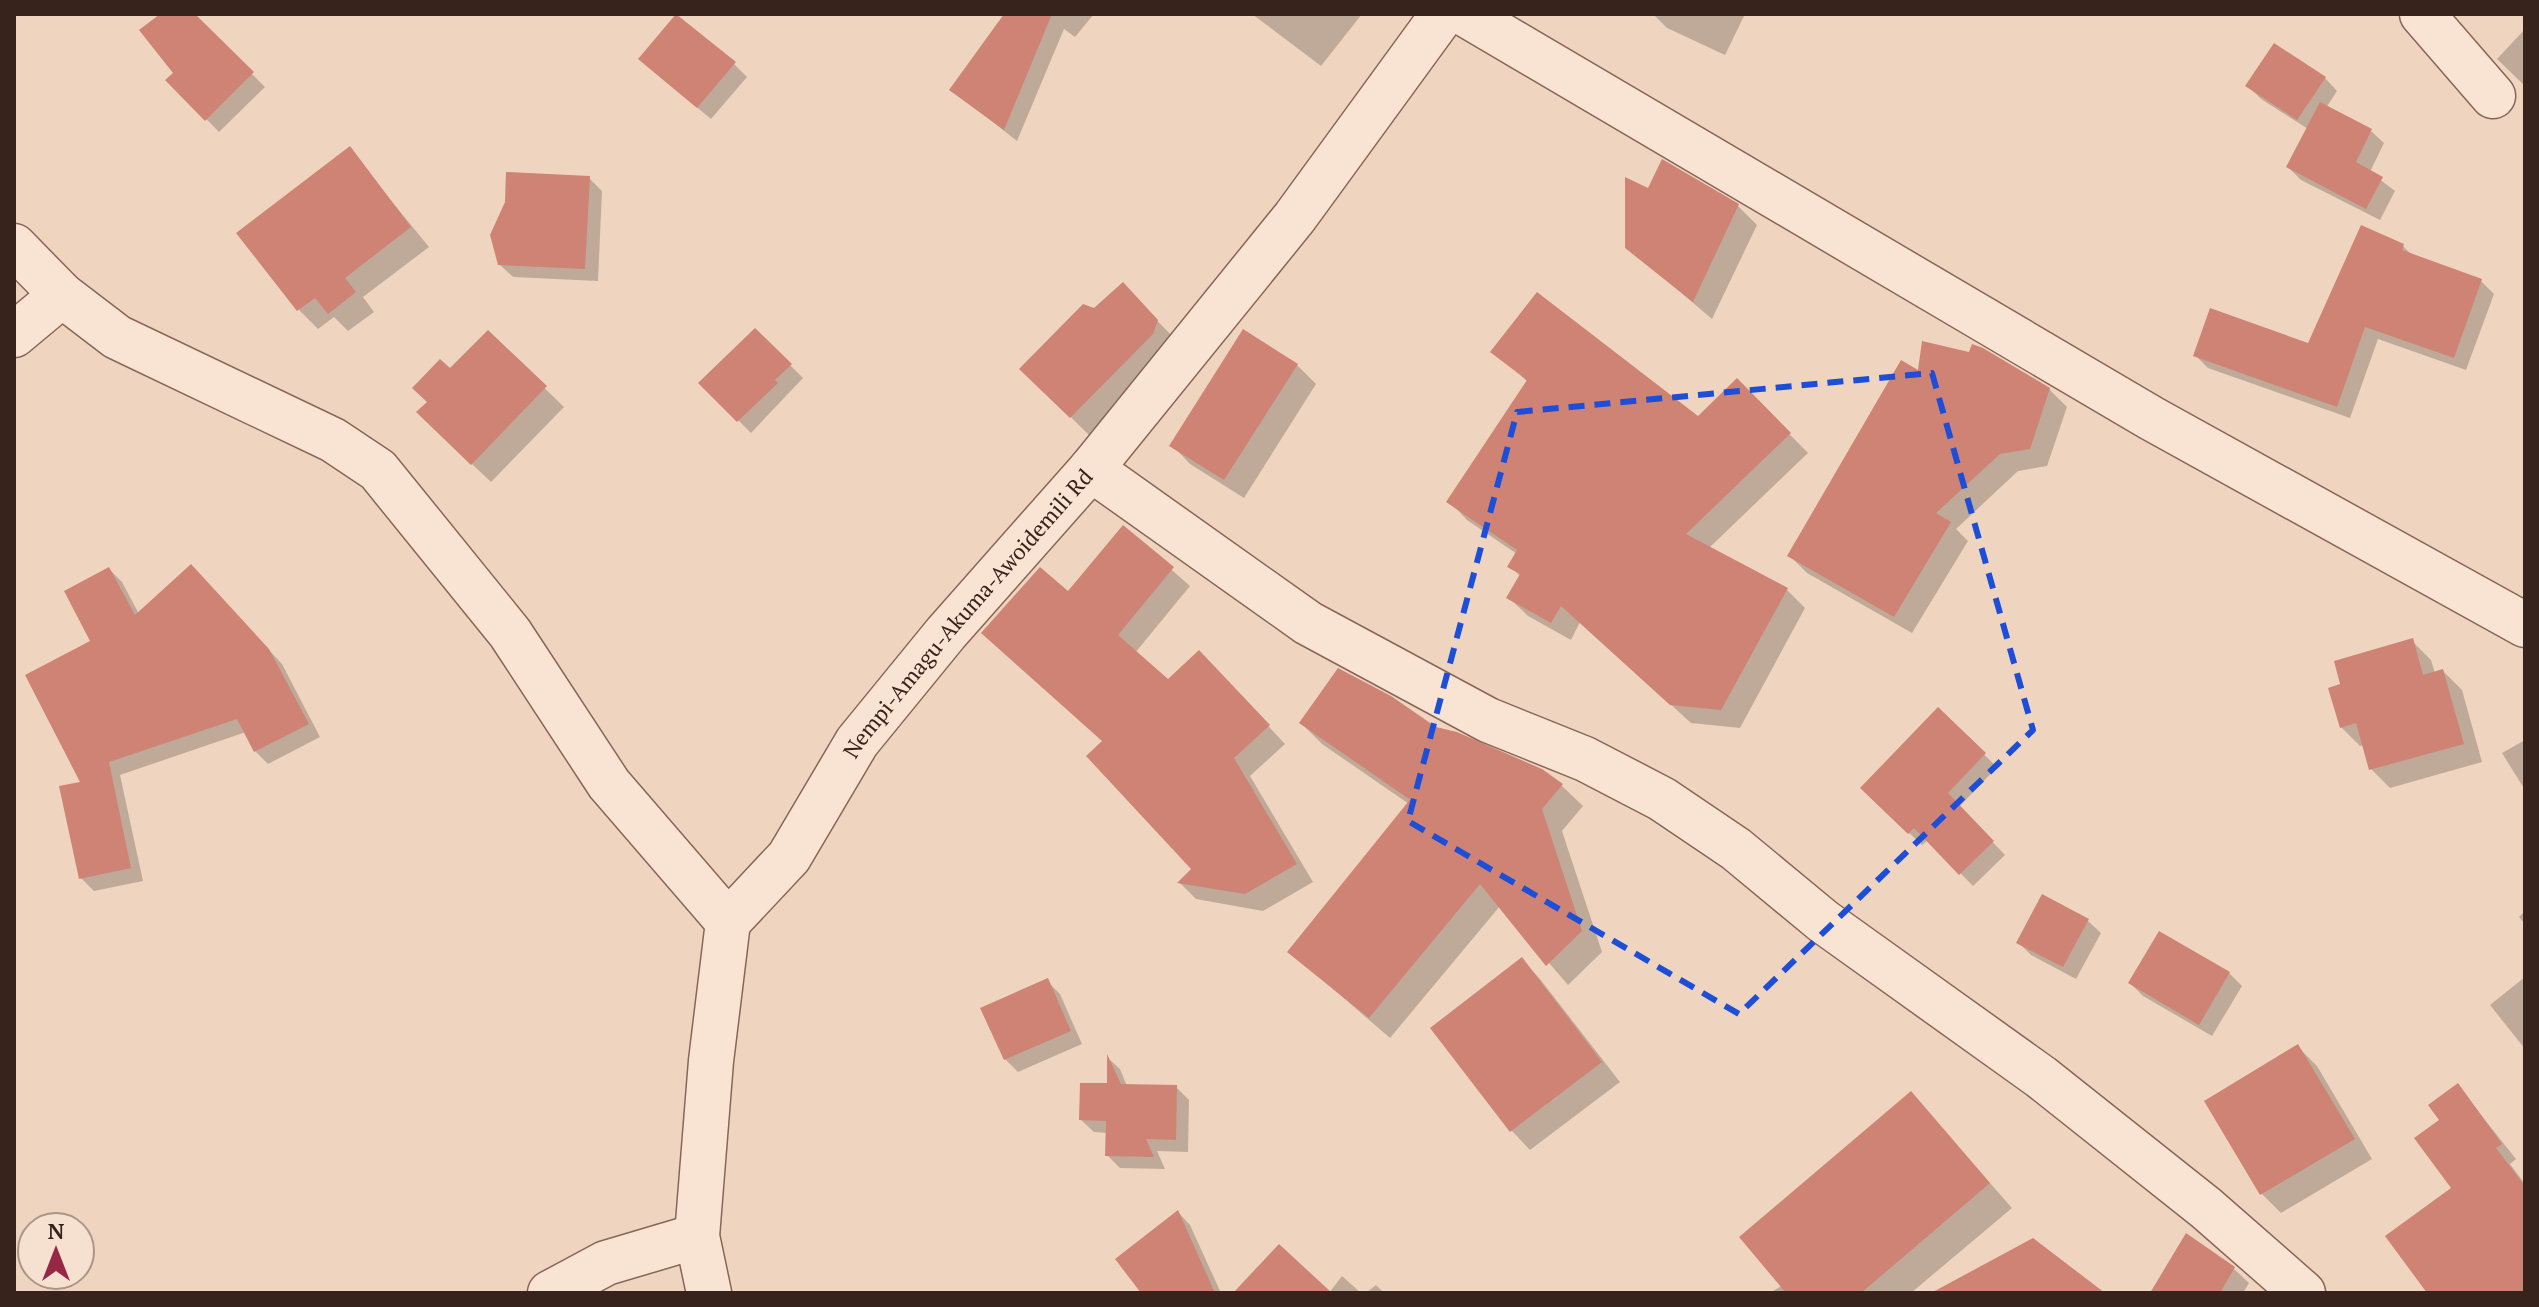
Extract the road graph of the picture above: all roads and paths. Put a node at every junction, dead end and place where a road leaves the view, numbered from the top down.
1 (1443, 14) edge
2 (1465, 14) edge
3 (2422, 14) edge
4 (2493, 96) dead end
5 (14, 246) edge
6 (62, 295) junction
7 (14, 335) edge
8 (1091, 469) junction
9 (2525, 625) edge
10 (728, 922) junction
11 (697, 1236) junction
12 (550, 1293) edge
13 (709, 1293) edge
14 (2303, 1293) edge

1 - 8 street, Nempi-Amagu-Akuma-Awoidemili Rd
2 - 9 street
3 - 4 street
5 - 6 street
6 - 7 street
6 - 10 street
8 - 10 street, Nempi-Amagu-Akuma-Awoidemili Rd
8 - 14 street
10 - 11 street
11 - 12 street
11 - 13 street

